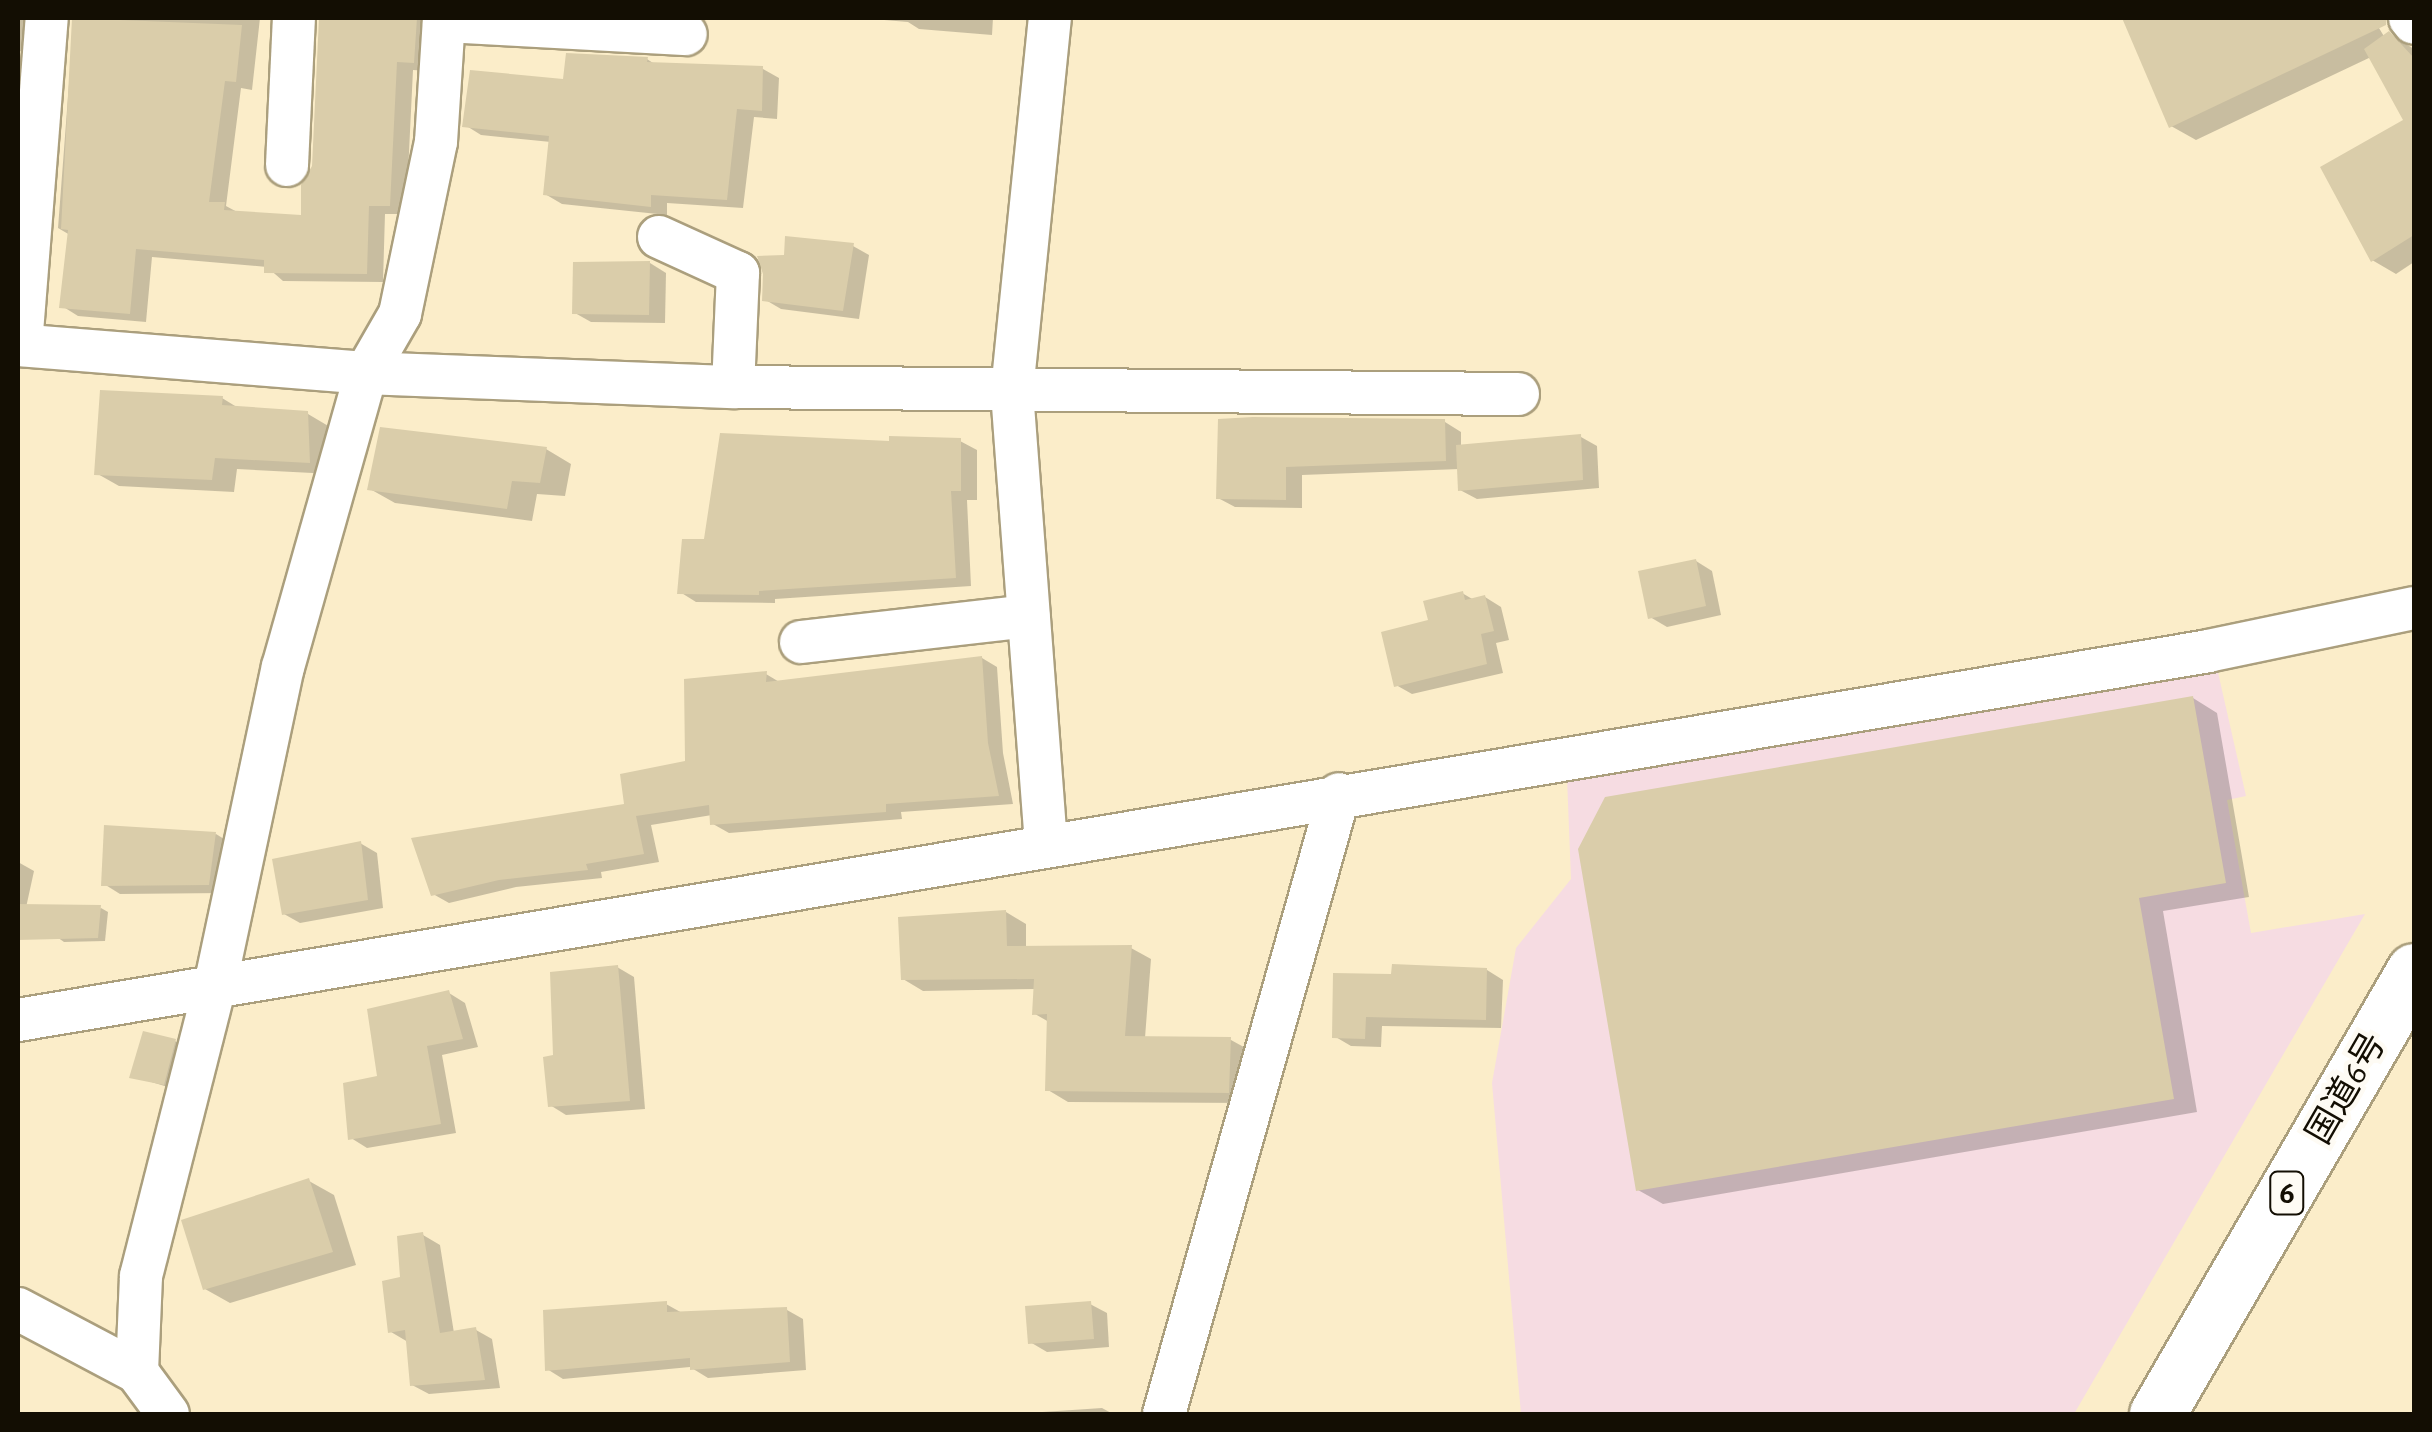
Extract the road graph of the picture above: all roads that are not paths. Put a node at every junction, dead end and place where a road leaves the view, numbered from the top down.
1 (47, 18) edge
2 (294, 18) edge
3 (1050, 18) edge
4 (444, 19) edge
5 (686, 34) dead end
6 (30, 92) edge
7 (287, 166) dead end
8 (659, 237) dead end
9 (19, 345) edge
10 (366, 373) junction
11 (733, 387) junction
12 (1012, 391) junction
13 (1518, 394) dead end
14 (2414, 608) edge
15 (1029, 616) junction
16 (801, 642) dead end
17 (1338, 794) junction
18 (1046, 844) junction
19 (2414, 971) edge
20 (214, 986) junction
21 (18, 1020) edge
22 (18, 1310) edge
23 (136, 1372) junction
24 (168, 1414) edge
25 (1164, 1414) edge
26 (2157, 1414) edge

1 - 6 street
2 - 7 street
3 - 12 street
4 - 5 street
4 - 10 street
6 - 9 street
8 - 11 street
9 - 10 street
10 - 11 street
10 - 20 street
11 - 12 street
12 - 13 street
12 - 15 street
14 - 17 street
15 - 16 street
15 - 18 street
17 - 18 street
17 - 25 street
18 - 20 street
19 - 26 highway, 国道6号 / 6
20 - 21 street
20 - 23 street
22 - 23 street
23 - 24 street

